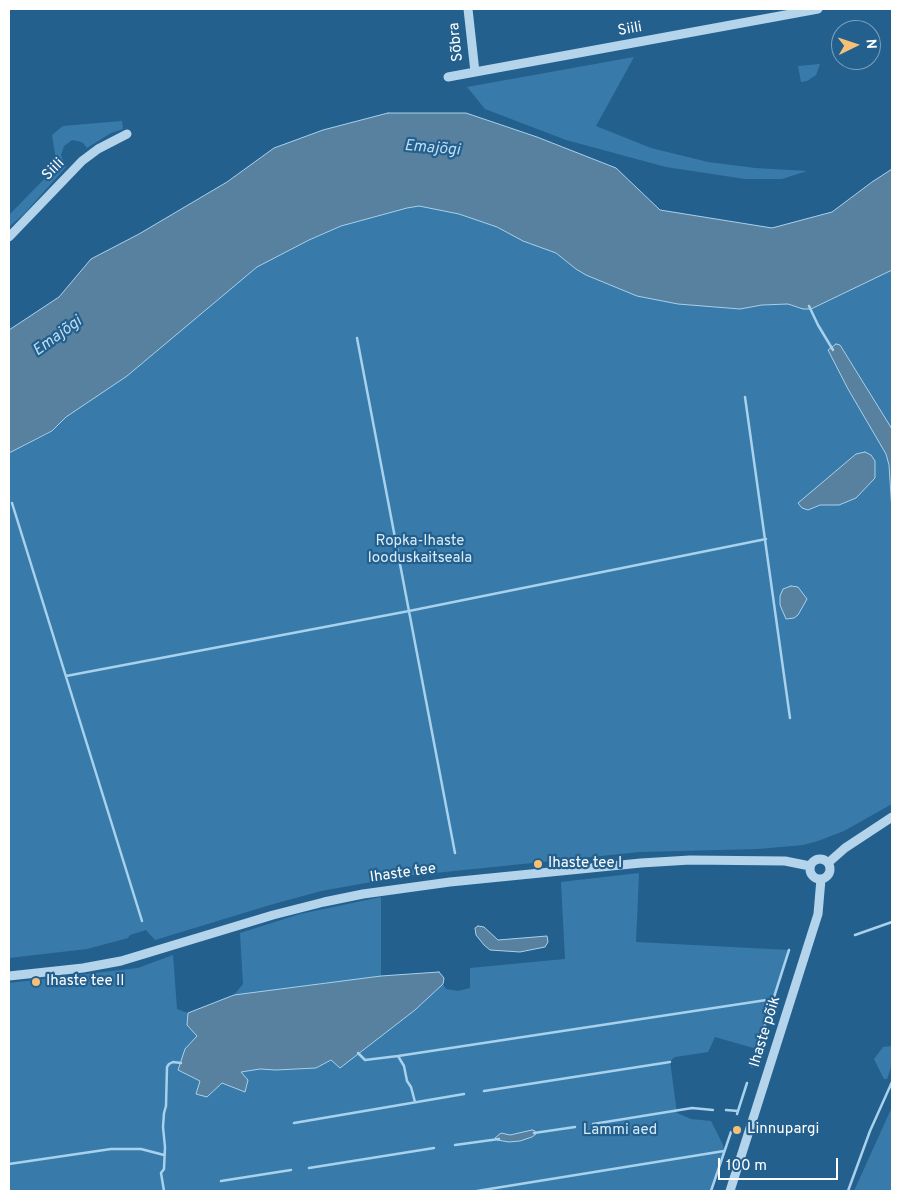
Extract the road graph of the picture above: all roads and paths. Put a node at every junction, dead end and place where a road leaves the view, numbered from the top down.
1 (468, 9) edge
2 (818, 9) edge
3 (475, 72) junction
4 (448, 77) dead end
5 (127, 134) dead end
6 (9, 237) edge
7 (892, 817) edge
8 (828, 863) junction
9 (810, 866) junction
10 (821, 879) junction
11 (9, 976) edge
12 (730, 1191) edge

1 - 3 street, Sõbra
2 - 3 street, Siili
3 - 4 street, Siili
5 - 6 street, Siili
7 - 8 street
8 - 9 street
8 - 10 street
9 - 10 street
9 - 11 street, Ihaste tee
10 - 12 street, Ihaste põik

